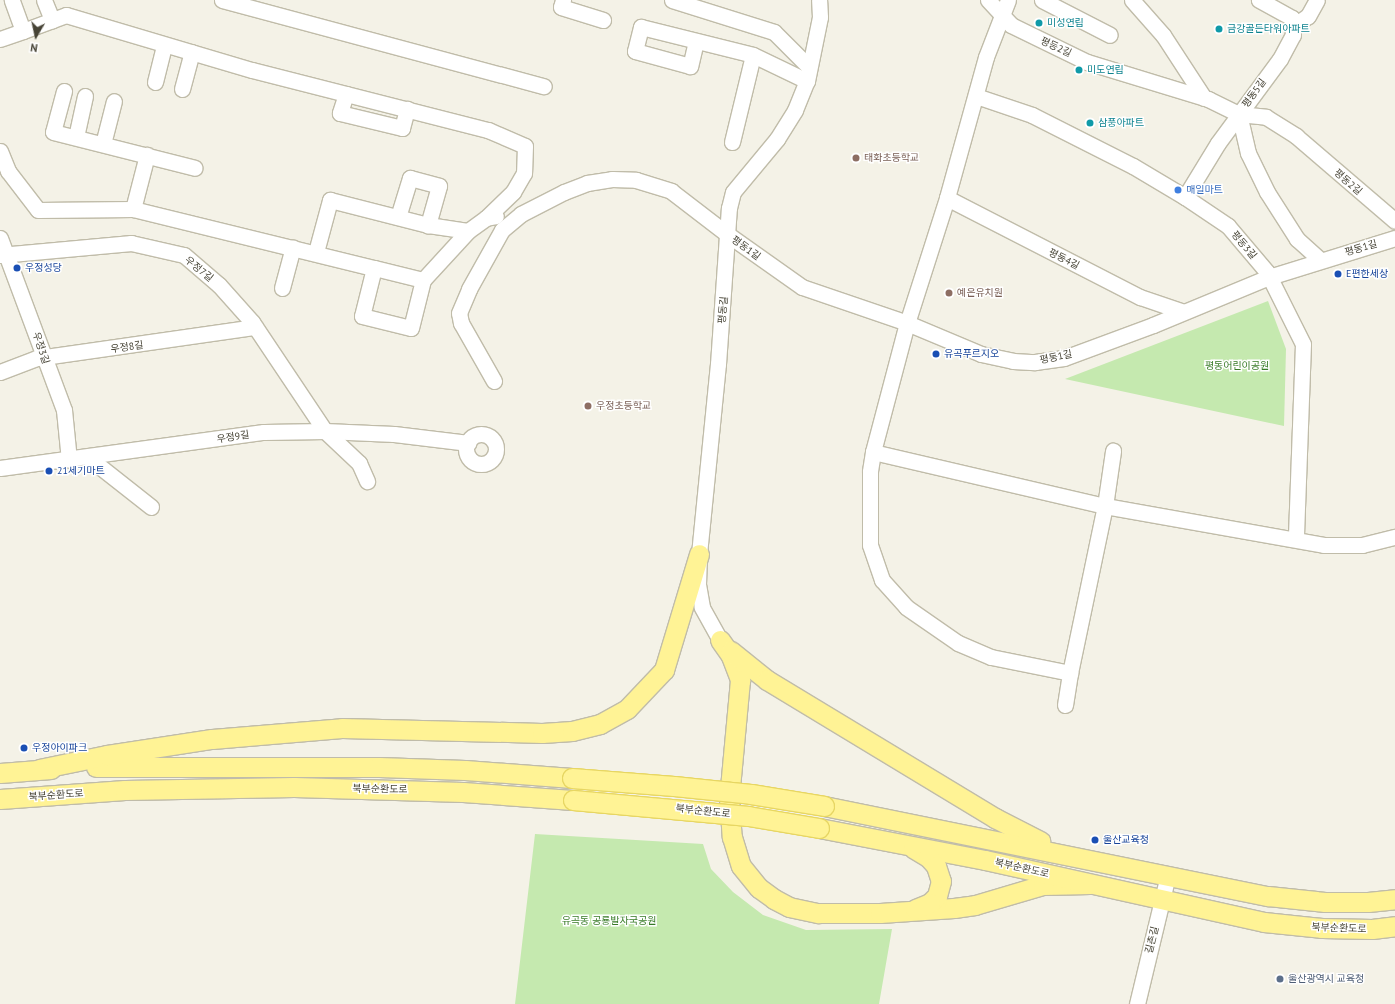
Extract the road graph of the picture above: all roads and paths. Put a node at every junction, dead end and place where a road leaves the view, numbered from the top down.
1 (12, 0) edge
2 (44, 0) edge
3 (222, 0) edge
4 (563, 0) edge
5 (672, 0) edge
6 (819, 0) edge
7 (988, 0) edge
8 (1008, 0) edge
9 (1042, 0) edge
10 (1132, 0) edge
11 (1259, 0) edge
12 (1318, 0) edge
13 (1002, 18) junction
14 (52, 20) junction
15 (603, 20) dead end
16 (1293, 26) junction
17 (23, 30) junction
18 (1110, 35) dead end
19 (0, 39) edge
20 (696, 41) dead end
21 (164, 45) junction
22 (192, 52) junction
23 (753, 55) junction
24 (808, 74) junction
25 (155, 82) dead end
26 (544, 86) dead end
27 (182, 89) dead end
28 (64, 91) dead end
29 (85, 96) dead end
30 (976, 96) junction
31 (1204, 98) junction
32 (114, 101) dead end
33 (1239, 114) junction
34 (76, 137) junction
35 (732, 142) dead end
36 (103, 144) junction
37 (0, 151) edge
38 (147, 155) junction
39 (195, 168) dead end
40 (1185, 197) junction
41 (947, 198) junction
42 (133, 209) junction
43 (521, 214) junction
44 (398, 217) junction
45 (486, 218) junction
46 (1395, 220) edge
47 (428, 225) junction
48 (468, 231) junction
49 (726, 234) junction
50 (0, 238) edge
51 (1395, 238) edge
52 (293, 247) junction
53 (316, 252) junction
54 (2, 254) edge
55 (1320, 260) junction
56 (374, 268) junction
57 (1269, 277) junction
58 (423, 280) junction
59 (282, 288) dead end
60 (1184, 312) junction
61 (907, 323) junction
62 (255, 328) junction
63 (44, 358) junction
64 (0, 372) edge
65 (494, 381) dead end
66 (325, 431) junction
67 (468, 443) dead end
68 (1113, 451) dead end
69 (873, 452) junction
70 (89, 458) junction
71 (69, 460) junction
72 (0, 468) edge
73 (367, 481) dead end
74 (1105, 506) junction
75 (151, 507) dead end
76 (1296, 538) junction
77 (1395, 538) edge
78 (699, 554) junction
79 (720, 640) junction
80 (1070, 673) junction
81 (1065, 705) dead end
82 (39, 769) junction
83 (0, 772) edge
84 (0, 799) edge
85 (904, 844) junction
86 (1074, 855) junction
87 (1168, 876) junction
88 (1090, 884) junction
89 (1395, 899) edge
90 (1162, 901) junction
91 (908, 912) junction
92 (1395, 926) edge
93 (1137, 1004) edge

1 - 17 street
2 - 14 street
3 - 26 street
4 - 15 street
5 - 24 street
6 - 24 street, 평동길
7 - 13 street, 평동2길
8 - 13 street
9 - 18 street
10 - 31 street
11 - 16 street
12 - 16 street
13 - 30 street
13 - 31 street, 평동2길
14 - 17 street
14 - 21 street
16 - 33 street, 평동5길
17 - 19 street
20 - 23 street
21 - 22 street
21 - 25 street
22 - 27 street
22 - 45 street
23 - 24 street
23 - 35 street
24 - 49 street, 평동길
28 - 34 street
29 - 34 street
30 - 40 street, 평동3길
30 - 41 street
31 - 33 street, 평동2길
32 - 36 street
33 - 40 street, 평동5길
33 - 46 street, 평동2길
33 - 55 street
34 - 36 street
36 - 38 street
37 - 42 street
38 - 39 street
38 - 42 street
40 - 57 street, 평동3길
41 - 60 street, 평동4길
41 - 61 street
42 - 52 street
43 - 45 street
43 - 49 street, 평동1길
43 - 65 street
44 - 47 street
44 - 47 street
44 - 53 street
45 - 48 street
47 - 48 street
48 - 58 street
49 - 61 street, 평동1길
49 - 78 street, 평동길
50 - 54 street, 우정3길
51 - 55 street, 평동1길
52 - 53 street
52 - 59 street
53 - 56 street
54 - 62 street, 우정7길
54 - 63 street, 우정3길
55 - 57 street, 평동1길
56 - 58 street
56 - 58 street
57 - 60 street, 평동1길
57 - 76 street, 평동3길
60 - 61 street, 평동1길
61 - 69 street
62 - 63 street, 우정8길
62 - 66 street, 우정7길
63 - 64 street, 우정8길
63 - 71 street, 우정3길
66 - 67 street, 우정9길
66 - 70 street, 우정9길
66 - 73 street, 우정7길
68 - 74 street
69 - 74 street
69 - 80 street
70 - 71 street, 우정9길
70 - 75 street
71 - 72 street, 우정9길
74 - 76 street
74 - 80 street
76 - 77 street
78 - 79 street, 평동길
78 - 82 main road
79 - 86 main road
79 - 91 main road
80 - 81 street
82 - 83 main road
82 - 86 main road, bridge
84 - 85 main road, 북부순환도로, bridge
85 - 88 main road, 북부순환도로
85 - 91 main road
86 - 87 main road
87 - 89 main road
87 - 90 street, 길촌길
88 - 90 main road, 북부순환도로
88 - 91 main road
90 - 92 main road, 북부순환도로
90 - 93 street, 길촌길

